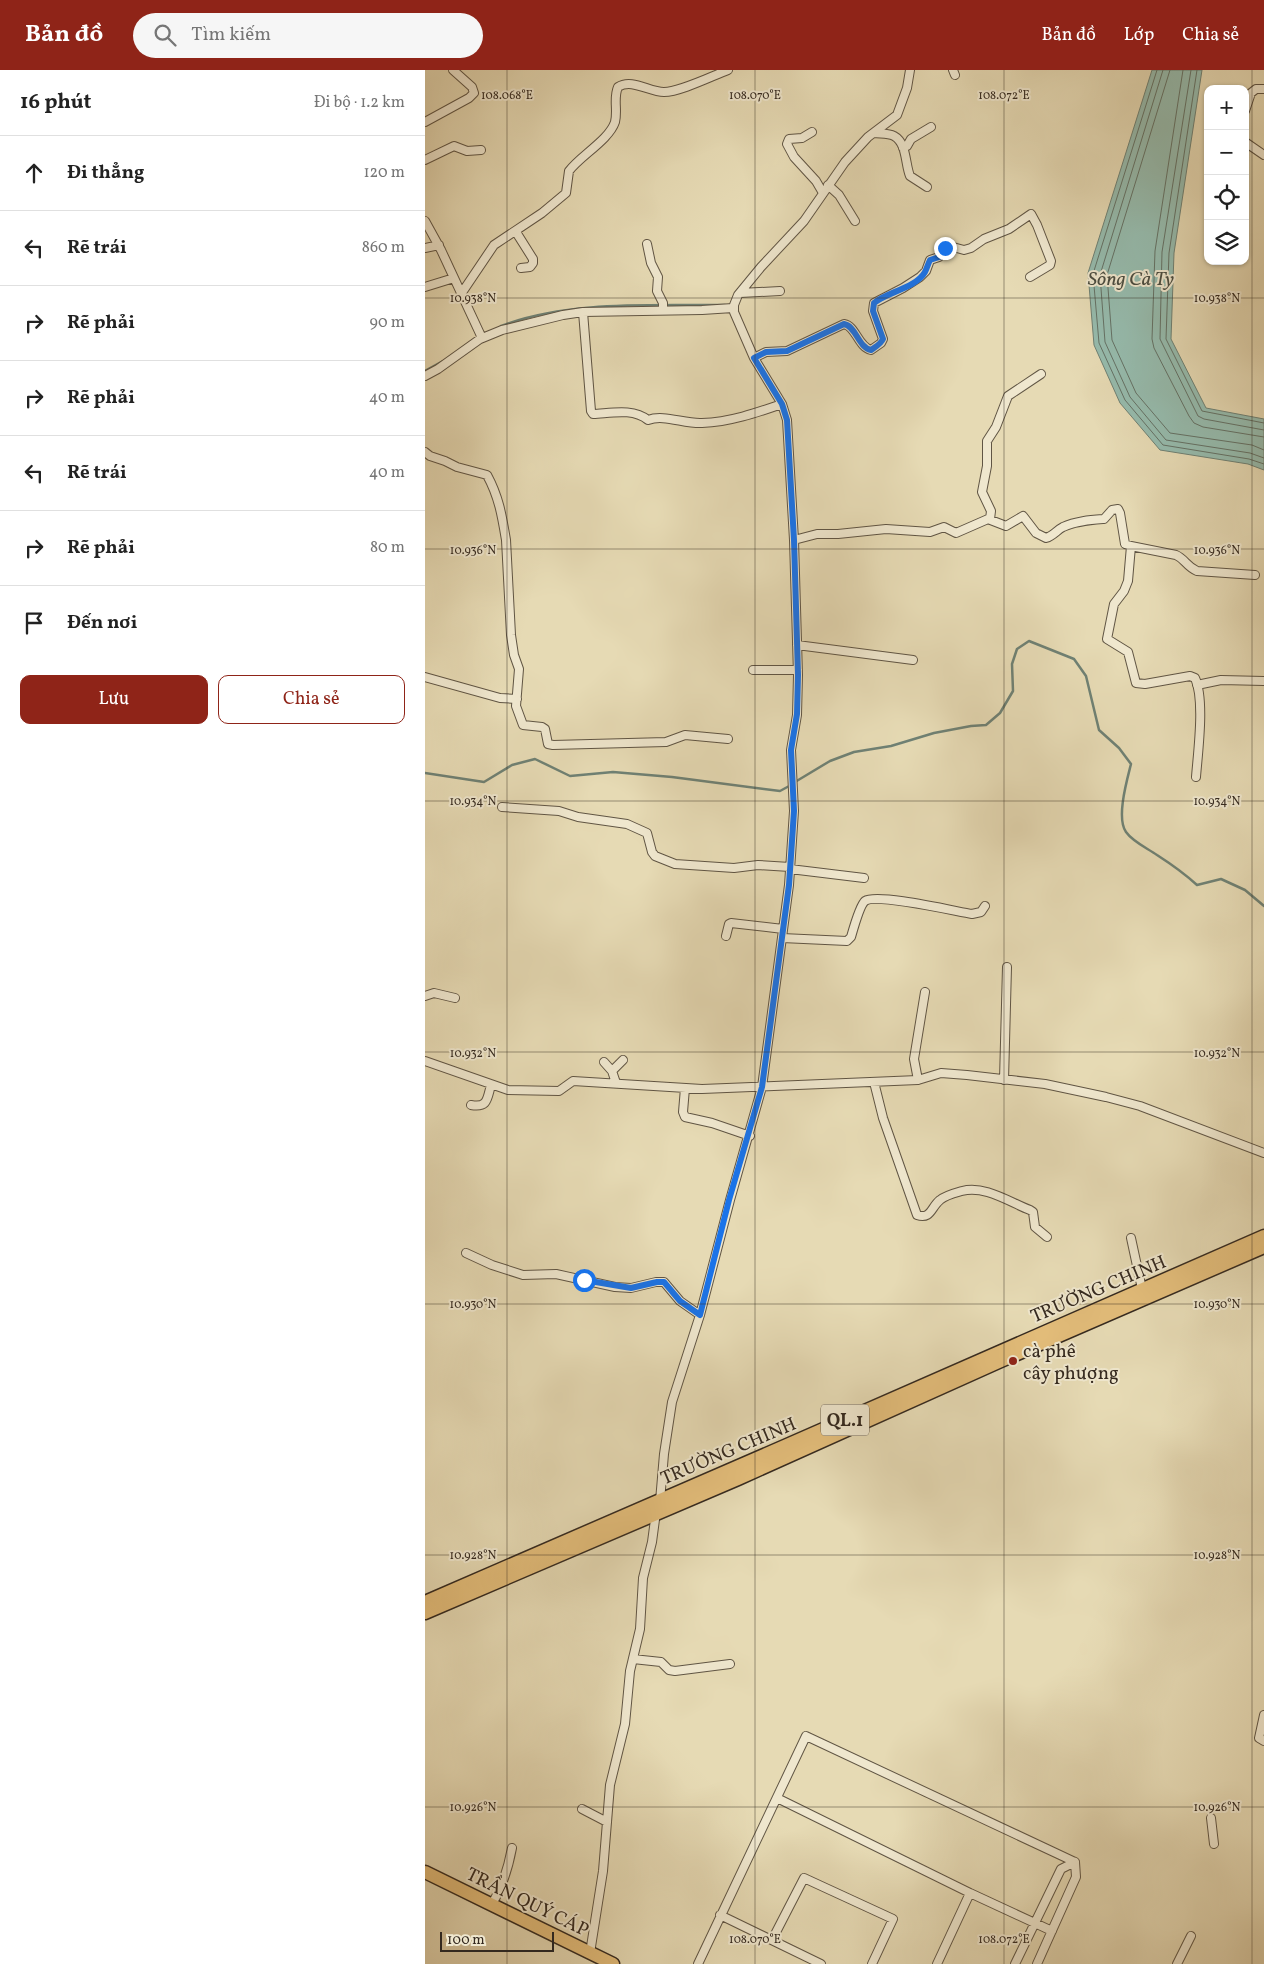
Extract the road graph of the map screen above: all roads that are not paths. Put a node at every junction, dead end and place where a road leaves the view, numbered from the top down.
1 (453, 70) edge
2 (728, 70) edge
3 (910, 70) edge
4 (1264, 89) edge
5 (1249, 98) edge
6 (425, 122) edge
7 (931, 127) dead end
8 (812, 132) dead end
9 (874, 133) junction
10 (1249, 145) edge
11 (903, 148) junction
12 (481, 150) dead end
13 (1264, 154) edge
14 (425, 160) edge
15 (828, 185) junction
16 (927, 187) dead end
17 (823, 194) junction
18 (855, 221) dead end
19 (425, 222) edge
20 (516, 232) junction
21 (647, 244) dead end
22 (439, 245) junction
23 (425, 248) edge
24 (521, 268) dead end
25 (1030, 276) dead end
26 (454, 278) junction
27 (425, 287) edge
28 (780, 291) dead end
29 (740, 293) junction
30 (461, 294) junction
31 (733, 308) junction
32 (663, 310) junction
33 (583, 312) junction
34 (479, 334) junction
35 (754, 358) junction
36 (1041, 374) dead end
37 (425, 376) edge
38 (782, 404) junction
39 (425, 452) edge
40 (990, 519) junction
41 (794, 540) junction
42 (1131, 546) junction
43 (1255, 575) dead end
44 (797, 645) junction
45 (913, 660) dead end
46 (753, 670) dead end
47 (798, 670) junction
48 (425, 676) edge
49 (1264, 681) edge
50 (1197, 685) junction
51 (517, 699) junction
52 (728, 739) dead end
53 (1196, 777) dead end
54 (502, 807) dead end
55 (790, 868) junction
56 (864, 878) dead end
57 (985, 906) dead end
58 (783, 929) junction
59 (726, 936) dead end
60 (782, 938) junction
61 (1007, 966) dead end
62 (925, 992) dead end
63 (425, 996) edge
64 (455, 998) dead end
65 (623, 1060) dead end
66 (425, 1061) edge
67 (604, 1062) dead end
68 (612, 1071) junction
69 (918, 1080) junction
70 (1004, 1080) junction
71 (874, 1082) junction
72 (616, 1083) junction
73 (491, 1085) junction
74 (762, 1087) junction
75 (685, 1088) junction
76 (471, 1105) dead end
77 (749, 1136) junction
78 (1264, 1153) edge
79 (1047, 1236) dead end
80 (1264, 1236) edge
81 (1131, 1238) dead end
82 (1264, 1247) edge
83 (466, 1252) dead end
84 (1142, 1289) junction
85 (700, 1315) junction
86 (660, 1499) junction
87 (655, 1515) junction
88 (425, 1602) edge
89 (425, 1613) edge
90 (633, 1659) junction
91 (731, 1664) dead end
92 (1264, 1716) edge
93 (1264, 1742) edge
94 (777, 1798) junction
95 (582, 1809) dead end
96 (1211, 1818) dead end
97 (607, 1822) junction
98 (1215, 1844) dead end
99 (512, 1848) dead end
100 (1075, 1862) junction
101 (425, 1872) edge
102 (970, 1893) junction
103 (492, 1904) junction
104 (720, 1915) junction
105 (1035, 1922) junction
106 (1052, 1931) junction
107 (1191, 1936) dead end
108 (772, 1940) junction
109 (591, 1953) junction
110 (613, 1964) edge
111 (698, 1964) edge
112 (821, 1964) edge
113 (872, 1964) edge
114 (937, 1964) edge
115 (1015, 1964) edge
116 (1037, 1964) edge
117 (1177, 1964) edge

1 - 6 street
2 - 20 street
3 - 9 street
4 - 5 street
7 - 11 street
8 - 17 street
9 - 11 street
9 - 15 street
10 - 13 street
11 - 16 street
12 - 14 street
15 - 17 street
15 - 18 street
17 - 29 street
19 - 22 street
20 - 24 street
20 - 30 street
21 - 32 street
22 - 23 street
22 - 26 street
25 - 35 street
26 - 27 street
26 - 30 street
28 - 29 street
29 - 31 street
30 - 34 street
31 - 32 street
31 - 35 street
32 - 33 street
33 - 34 street
33 - 38 street
34 - 37 street
35 - 38 street
36 - 40 street
38 - 41 street
39 - 51 street
40 - 41 street
40 - 42 street
41 - 44 street
42 - 43 street
42 - 50 street
44 - 45 street
44 - 47 street
46 - 47 street
47 - 55 street
48 - 51 street
49 - 50 street
50 - 53 street
51 - 52 street
54 - 55 street
55 - 56 street
55 - 58 street
57 - 60 street
58 - 59 street
58 - 60 street
60 - 74 street
61 - 70 street
62 - 69 street
63 - 64 street
65 - 68 street
66 - 73 street
67 - 68 street
68 - 72 street
69 - 70 street
69 - 71 street
70 - 78 street
71 - 74 street
71 - 79 street
72 - 73 street
72 - 75 street
73 - 76 street
74 - 75 street
74 - 77 street
75 - 77 street
77 - 85 street
80 - 84 main road, TRƯỜNG CHINH / QL.1
81 - 84 street
82 - 87 main road, TRƯỜNG CHINH / QL.1
83 - 85 street
84 - 86 main road, TRƯỜNG CHINH / QL.1
85 - 86 street
86 - 87 street
86 - 88 main road, TRƯỜNG CHINH / QL.1
87 - 89 main road, TRƯỜNG CHINH / QL.1
87 - 90 street
90 - 91 street
90 - 97 street
92 - 93 street
94 - 100 street
94 - 102 street
94 - 104 street
95 - 97 street
96 - 98 street
97 - 109 street
99 - 103 street
100 - 105 street
100 - 106 street
101 - 103 main road, TRẦN QUÝ CÁP
102 - 105 street
102 - 114 street
103 - 109 main road, TRẦN QUÝ CÁP
104 - 108 street
104 - 111 street
105 - 106 street
105 - 115 street
106 - 116 street
107 - 117 street
108 - 112 street
108 - 113 street
109 - 110 main road, TRẦN QUÝ CÁP

